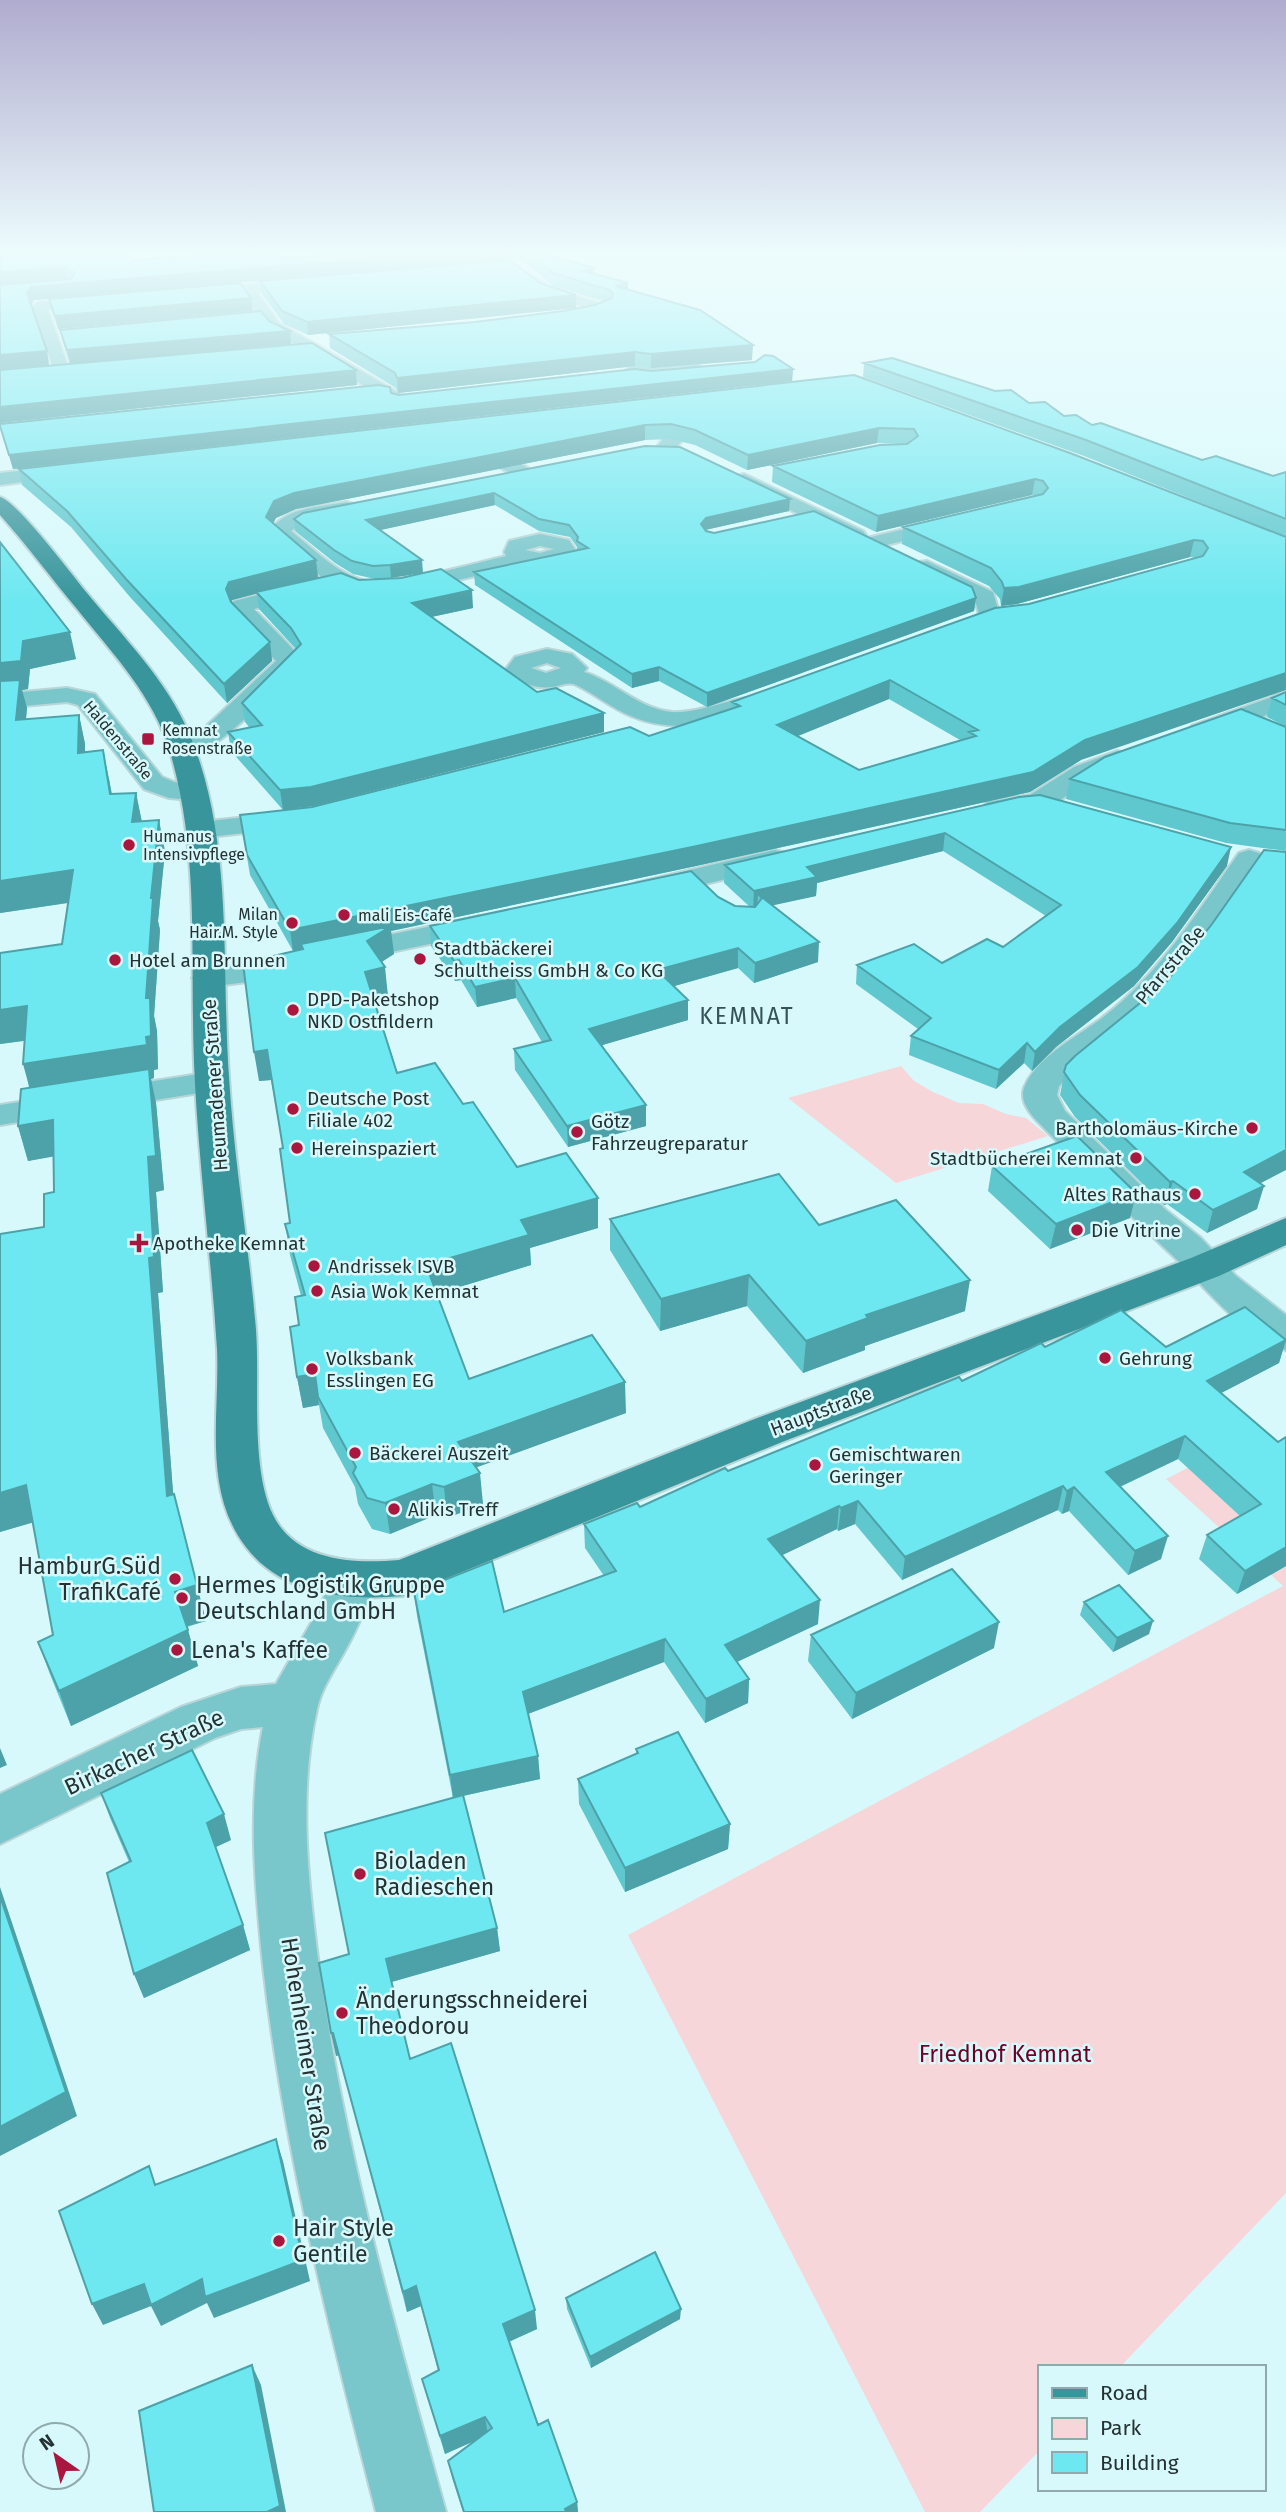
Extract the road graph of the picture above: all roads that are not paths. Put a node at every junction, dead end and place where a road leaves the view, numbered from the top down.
1 (62, 368) edge
2 (346, 368) edge
3 (81, 370) edge
4 (719, 371) edge
5 (62, 372) junction
6 (44, 374) edge
7 (628, 375) edge
8 (383, 390) junction
9 (356, 393) edge
10 (432, 397) edge
11 (400, 400) junction
12 (627, 407) edge
13 (475, 425) edge
14 (447, 428) junction
15 (425, 431) edge
16 (687, 452) edge
17 (721, 469) edge
18 (82, 470) edge
19 (777, 472) edge
20 (495, 478) edge
21 (0, 479) edge
22 (743, 480) junction
23 (0, 503) edge
24 (371, 503) edge
25 (814, 515) junction
26 (980, 517) edge
27 (783, 522) edge
28 (874, 542) junction
29 (526, 558) edge
30 (343, 581) junction
31 (965, 627) edge
32 (568, 675) dead end
33 (780, 693) edge
34 (1286, 699) edge
35 (0, 701) edge
36 (1240, 717) junction
37 (676, 720) junction
38 (1268, 730) edge
39 (626, 737) edge
40 (1176, 739) edge
41 (1139, 751) edge
42 (184, 752) junction
43 (193, 792) junction
44 (1038, 802) junction
45 (1073, 811) edge
46 (321, 815) edge
47 (965, 815) edge
48 (201, 830) junction
49 (801, 853) edge
50 (1250, 858) dead end
51 (697, 878) junction
52 (617, 895) edge
53 (724, 902) edge
54 (510, 919) edge
55 (208, 978) junction
56 (212, 1082) junction
57 (0, 1115) edge
58 (1286, 1230) edge
59 (1205, 1267) junction
60 (1286, 1336) edge
61 (354, 1580) junction
62 (293, 1704) junction
63 (0, 1820) edge
64 (411, 2512) edge

1 - 5 street
2 - 8 street
3 - 5 street
4 - 7 street
5 - 6 street
8 - 9 street
8 - 11 street
10 - 11 street
11 - 14 street
12 - 16 street
13 - 14 street
14 - 15 street
14 - 20 street
17 - 22 street
18 - 21 street
19 - 22 street
22 - 25 street
23 - 42 main road, Heumadener Straße
24 - 30 street
25 - 27 street
25 - 28 street
26 - 28 street
28 - 31 street
29 - 30 street
30 - 42 street
32 - 37 street
33 - 37 street
34 - 36 street
35 - 43 street, Haldenstraße
36 - 38 street
36 - 40 street
37 - 39 street
41 - 44 street
42 - 43 main road, Heumadener Straße
43 - 48 main road, Heumadener Straße
44 - 45 street
44 - 47 street
46 - 48 street
48 - 55 main road, Heumadener Straße
49 - 51 street
50 - 59 street, Pfarrstraße
51 - 52 street
51 - 53 street
54 - 55 street
55 - 56 main road, Heumadener Straße
56 - 57 street
56 - 61 main road, Heumadener Straße
58 - 59 main road, Hauptstraße
59 - 60 street
59 - 61 main road, Hauptstraße
61 - 62 street, Hohenheimer Straße
62 - 63 street, Birkacher Straße
62 - 64 street, Hohenheimer Straße

